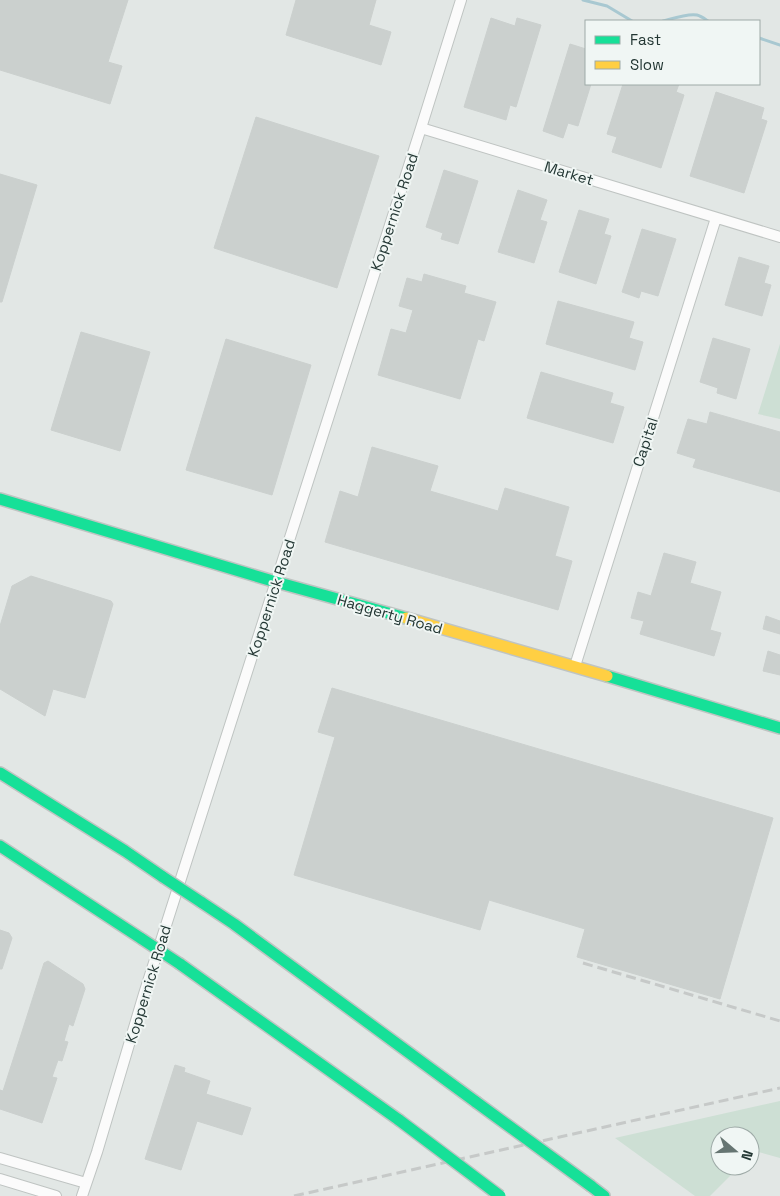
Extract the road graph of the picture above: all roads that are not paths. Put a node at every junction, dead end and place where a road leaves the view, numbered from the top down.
1 (461, 0) edge
2 (421, 128) junction
3 (716, 218) junction
4 (780, 238) edge
5 (0, 498) edge
6 (276, 582) junction
7 (575, 666) junction
8 (780, 728) edge
9 (0, 773) edge
10 (0, 846) edge
11 (0, 1158) edge
12 (0, 1179) edge
13 (86, 1184) junction
14 (56, 1196) edge
15 (82, 1196) edge
16 (500, 1196) edge
17 (604, 1196) edge

1 - 2 street, Koppernick Road
2 - 3 street, Market
2 - 6 street, Koppernick Road
3 - 4 street, Market
3 - 7 street, Capital
5 - 6 main road, Haggerty Road
6 - 7 main road, Haggerty Road
6 - 13 street, Koppernick Road
7 - 8 main road, Haggerty Road
9 - 17 main road, bridge
10 - 16 main road, bridge
11 - 13 street
12 - 14 street
13 - 15 street, Koppernick Road

